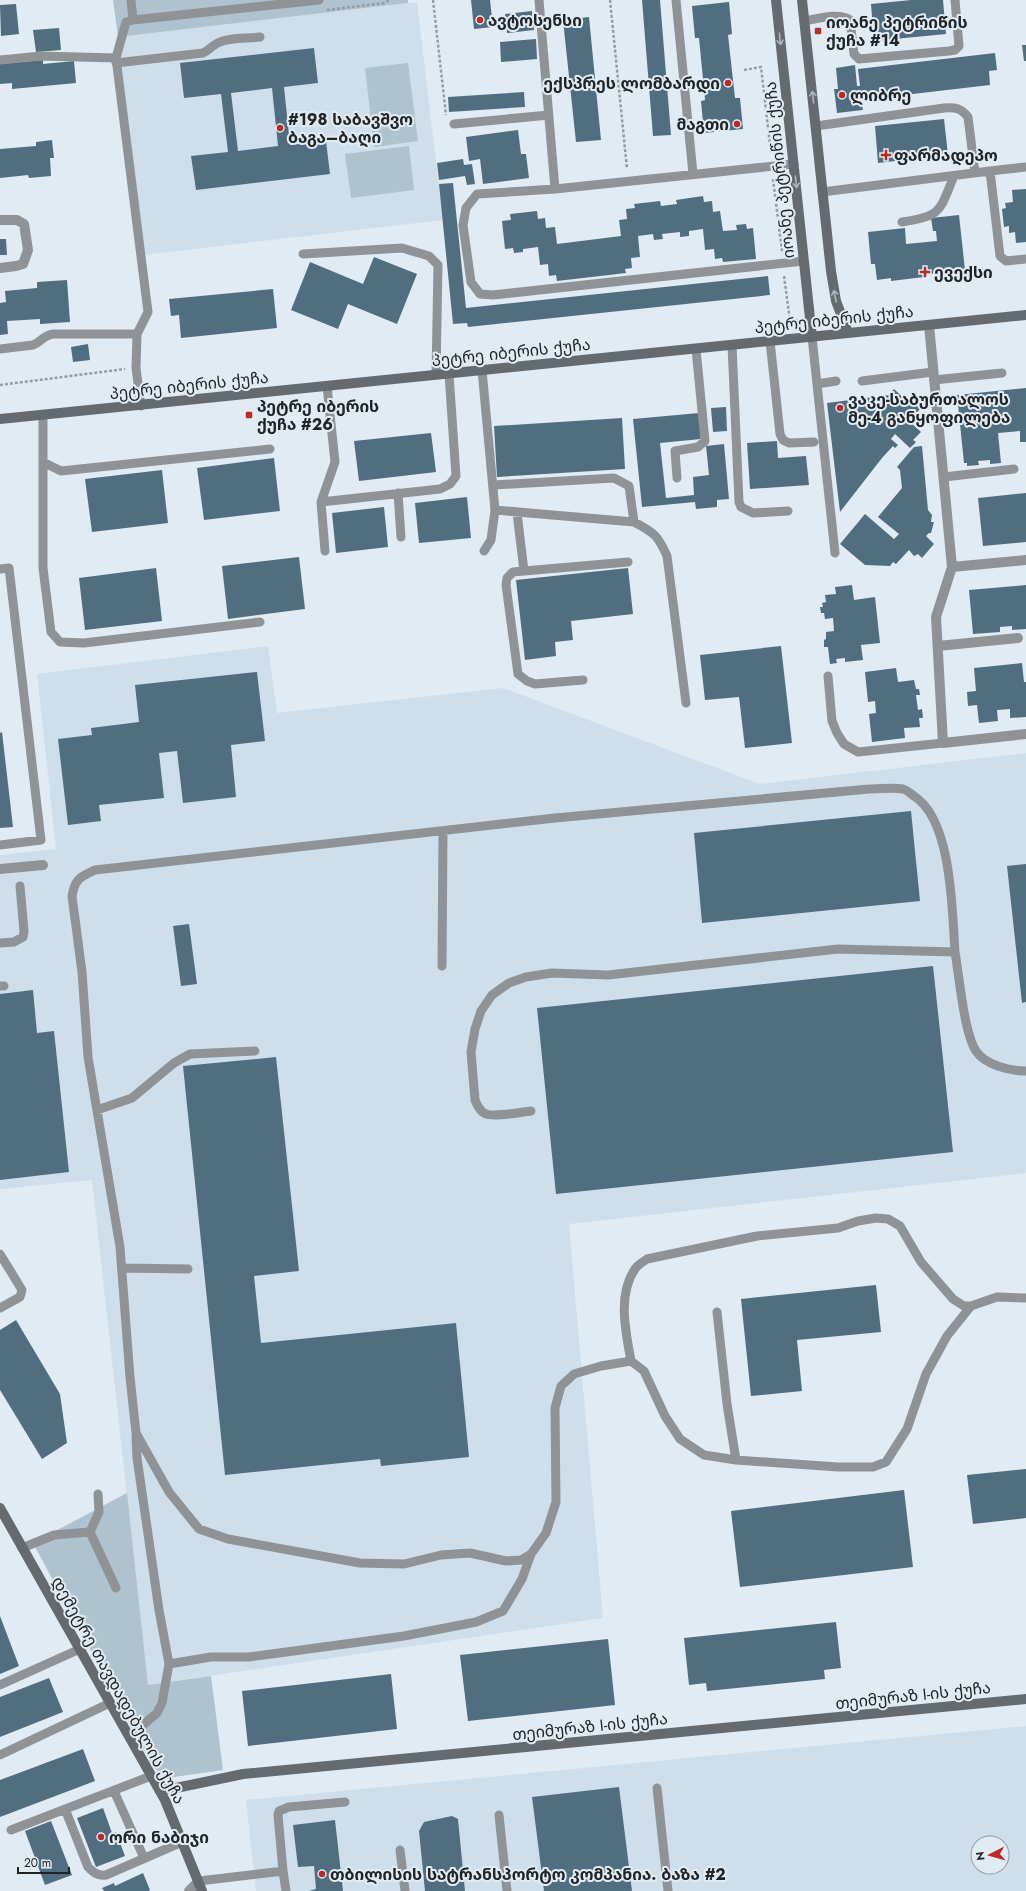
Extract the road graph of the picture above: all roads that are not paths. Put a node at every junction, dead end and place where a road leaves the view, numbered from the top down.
1 (131, 0) edge
2 (318, 0) edge
3 (539, 0) edge
4 (676, 0) edge
5 (776, 0) edge
6 (802, 0) edge
7 (955, 0) edge
8 (133, 20) junction
9 (804, 21) junction
10 (260, 37) dead end
11 (0, 60) edge
12 (116, 61) junction
13 (549, 115) junction
14 (454, 124) road end
15 (816, 126) junction
16 (794, 164) junction
17 (1026, 167) edge
18 (990, 172) junction
19 (975, 173) junction
20 (693, 174) junction
21 (954, 176) junction
22 (555, 189) junction
23 (822, 192) junction
24 (0, 220) edge
25 (902, 222) dead end
26 (304, 254) dead end
27 (1026, 259) edge
28 (804, 261) junction
29 (0, 268) edge
30 (1026, 315) edge
31 (929, 325) junction
32 (848, 333) junction
33 (137, 334) junction
34 (812, 337) junction
35 (770, 341) junction
36 (732, 345) junction
37 (0, 349) edge
38 (696, 349) junction
39 (482, 370) junction
40 (1002, 373) dead end
41 (448, 374) junction
42 (436, 375) junction
43 (934, 376) junction
44 (862, 381) dead end
45 (836, 382) dead end
46 (817, 384) junction
47 (327, 386) junction
48 (141, 406) junction
49 (43, 415) junction
50 (0, 419) edge
51 (814, 442) dead end
52 (270, 449) dead end
53 (43, 462) junction
54 (1014, 469) dead end
55 (944, 477) junction
56 (677, 478) dead end
57 (494, 485) junction
58 (398, 494) junction
59 (321, 502) junction
60 (495, 510) junction
61 (788, 511) dead end
62 (517, 513) junction
63 (634, 522) junction
64 (401, 537) dead end
65 (325, 551) dead end
66 (484, 551) dead end
67 (835, 553) dead end
68 (1026, 560) edge
69 (628, 562) dead end
70 (952, 567) junction
71 (0, 570) edge
72 (524, 571) junction
73 (260, 622) dead end
74 (1018, 638) dead end
75 (938, 646) junction
76 (828, 676) dead end
77 (583, 680) dead end
78 (686, 703) dead end
79 (1026, 734) edge
80 (943, 743) junction
81 (443, 832) junction
82 (0, 845) edge
83 (43, 865) dead end
84 (0, 870) edge
85 (20, 886) dead end
86 (0, 943) edge
87 (955, 952) junction
88 (442, 966) dead end
89 (255, 1051) dead end
90 (1026, 1071) edge
91 (97, 1110) junction
92 (531, 1111) dead end
93 (0, 1254) edge
94 (122, 1268) junction
95 (188, 1269) dead end
96 (1026, 1298) edge
97 (971, 1306) junction
98 (0, 1308) edge
99 (717, 1312) dead end
100 (631, 1361) junction
101 (136, 1432) junction
102 (736, 1460) junction
103 (98, 1494) dead end
104 (0, 1508) edge
105 (90, 1532) junction
106 (22, 1548) junction
107 (531, 1554) junction
108 (116, 1588) dead end
109 (80, 1649) junction
110 (169, 1664) junction
111 (0, 1685) edge
112 (1026, 1699) edge
113 (110, 1703) junction
114 (129, 1737) junction
115 (0, 1755) edge
116 (151, 1776) junction
117 (657, 1788) dead end
118 (159, 1790) junction
119 (114, 1791) junction
120 (345, 1802) dead end
121 (65, 1809) junction
122 (499, 1815) dead end
123 (10, 1830) dead end
124 (182, 1842) junction
125 (400, 1850) dead end
126 (144, 1858) junction
127 (283, 1871) junction
128 (201, 1886) edge
129 (188, 1891) edge
130 (286, 1891) edge
131 (405, 1891) edge
132 (506, 1891) edge
133 (668, 1891) edge

1 - 8 lane
2 - 8 lane
3 - 13 lane
4 - 20 lane
5 -> 16 street, იოანე პეტრიწის ქუჩა
6 - 9 street
7 - 9 lane
8 - 12 lane
15 -> 9 street
10 - 12 lane
11 - 12 lane
12 - 33 lane
13 - 14 lane
13 - 22 lane
15 - 19 lane
15 - 23 street
16 - 20 lane
16 -> 28 street, იოანე პეტრიწის ქუჩა
17 - 18 lane
18 - 19 lane
18 - 27 lane
19 - 21 lane
20 - 22 lane
21 - 23 lane
21 - 25 lane
22 - 28 lane
32 -> 23 street
24 - 29 street
26 - 42 lane
28 - 34 street, იოანე პეტრიწის ქუჩა
30 - 31 street, პეტრე იბერის ქუჩა
31 - 32 street, პეტრე იბერის ქუჩა
31 - 43 street
32 - 34 street, პეტრე იბერის ქუჩა
33 - 37 lane
33 - 48 lane
34 - 35 street, პეტრე იბერის ქუჩა
34 - 46 lane
35 - 36 street, პეტრე იბერის ქუჩა
35 - 51 lane
36 - 38 street, პეტრე იბერის ქუჩა
36 - 61 lane
38 - 39 street, პეტრე იბერის ქუჩა
38 - 56 lane
39 - 41 street, პეტრე იბერის ქუჩა
39 - 57 lane
40 - 43 lane
41 - 42 street, პეტრე იბერის ქუჩა
41 - 58 lane
42 - 47 street, პეტრე იბერის ქუჩა
43 - 44 lane
43 - 55 street
45 - 46 lane
46 - 67 lane
47 - 48 street, პეტრე იბერის ქუჩა
47 - 59 lane
48 - 49 street, პეტრე იბერის ქუჩა
49 - 50 street, პეტრე იბერის ქუჩა
49 - 53 lane
52 - 53 lane
53 - 73 lane
54 - 55 lane
55 - 70 street
57 - 60 lane
57 - 63 lane
58 - 59 lane
58 - 64 lane
59 - 65 lane
60 - 62 lane
60 - 66 lane
62 - 63 lane
62 - 72 lane
63 - 78 lane
68 - 70 street
69 - 72 lane
70 - 75 street
71 - 82 lane
72 - 77 lane
74 - 75 street
75 - 80 street
76 - 80 lane
79 - 80 street
81 - 87 lane
81 - 88 lane
81 - 91 lane
83 - 84 street
85 - 86 lane
87 - 90 lane
87 - 92 lane
89 - 91 lane
91 - 94 lane
93 - 98 lane
94 - 95 lane
94 - 101 lane
96 - 97 lane
97 - 100 lane
97 - 102 lane
99 - 102 lane
100 - 102 lane
100 - 107 lane
101 - 107 lane
101 - 110 lane
103 - 105 lane
104 - 106 street, დემეტრე თავდადებულის ქუჩა
105 - 106 lane
105 - 108 lane
106 - 109 street, დემეტრე თავდადებულის ქუჩა
107 - 110 lane
109 - 111 lane
109 - 113 street, დემეტრე თავდადებულის ქუჩა
110 - 114 lane
112 - 118 street, თეიმურაზ I-ის ქუჩა
113 - 114 street, დემეტრე თავდადებულის ქუჩა
113 - 115 lane
114 - 116 street, დემეტრე თავდადებულის ქუჩა
116 - 118 street, დემეტრე თავდადებულის ქუჩა
116 - 119 lane
117 - 133 lane
118 - 124 street, დემეტრე თავდადებულის ქუჩა
119 - 121 lane
119 - 126 lane
120 - 127 lane
121 - 123 lane
121 - 126 lane
122 - 132 lane
124 - 126 lane
124 - 128 street, დემეტრე თავდადებულის ქუჩა
125 - 131 lane
127 - 128 lane
127 - 130 lane
128 - 129 street

